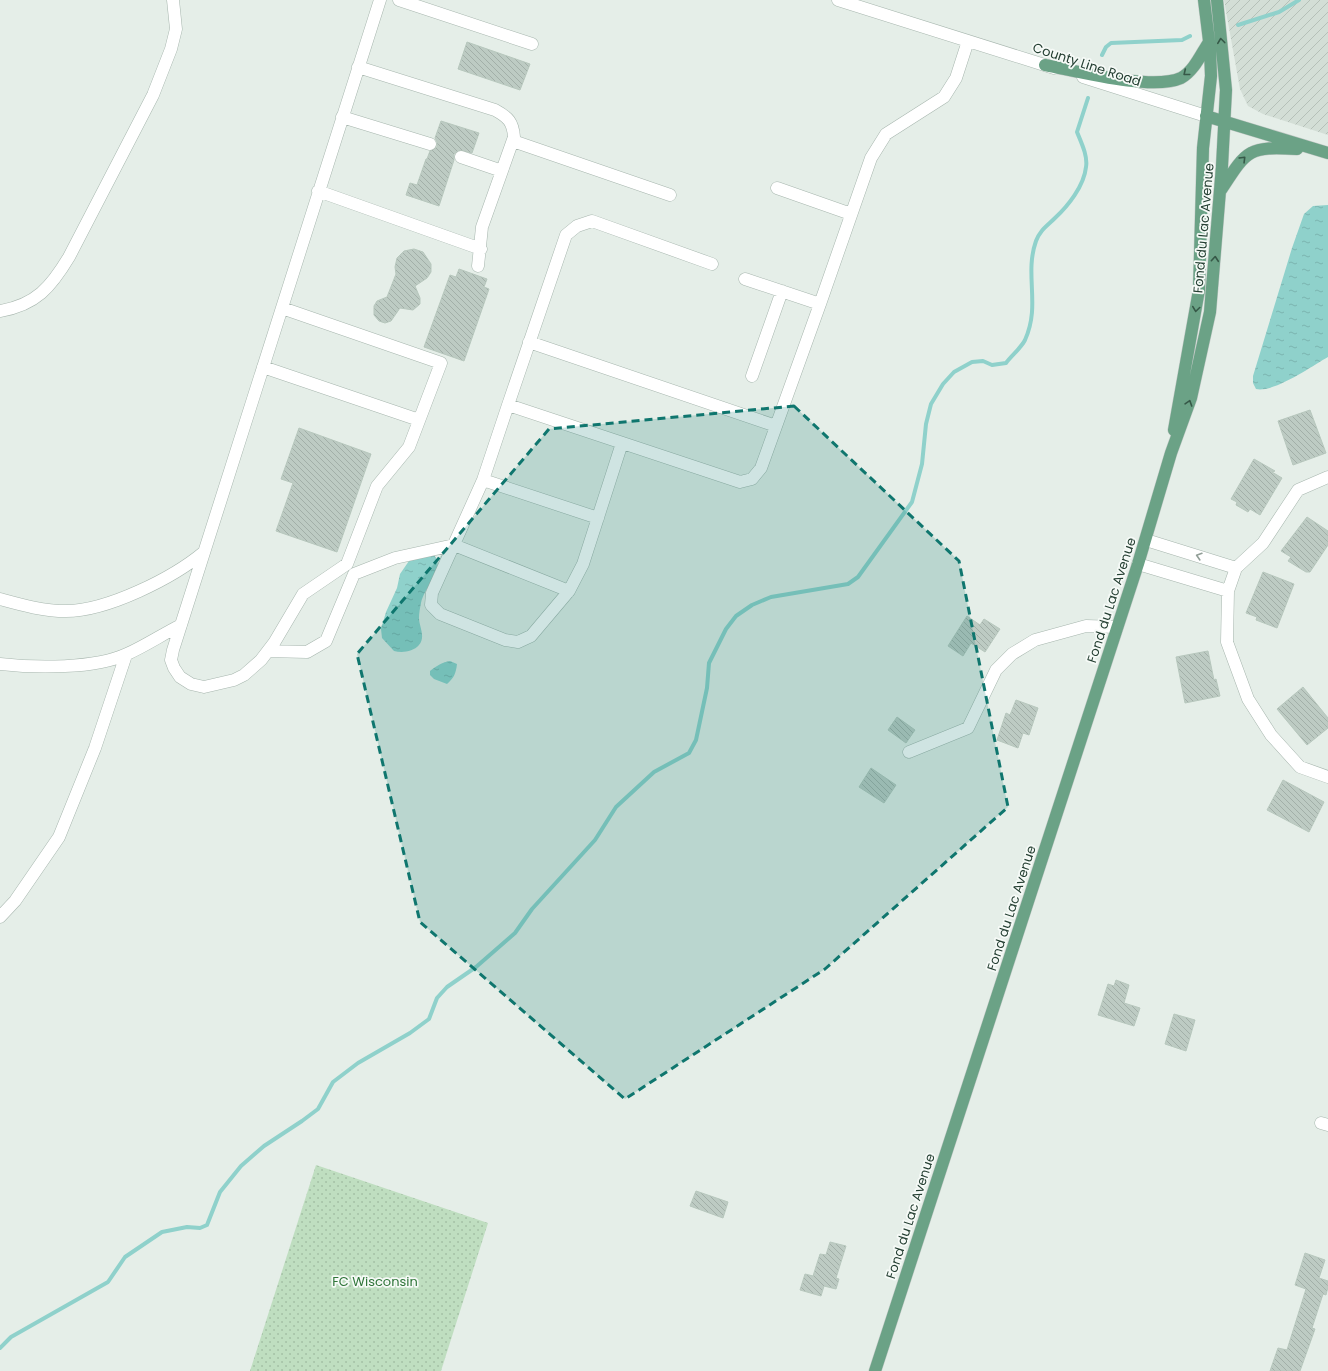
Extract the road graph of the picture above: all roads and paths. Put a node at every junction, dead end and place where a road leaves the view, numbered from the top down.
1 (173, 0) edge
2 (380, 0) edge
3 (399, 0) edge
4 (838, 0) edge
5 (1204, 0) edge
6 (1217, 0) edge
7 (968, 41) junction
8 (1209, 42) junction
9 (532, 44) dead end
10 (1045, 65) junction
11 (358, 67) junction
12 (1206, 116) junction
13 (342, 117) junction
14 (1225, 122) junction
15 (513, 141) junction
16 (430, 144) dead end
17 (1322, 152) edge
18 (460, 157) dead end
19 (502, 171) junction
20 (777, 188) dead end
21 (318, 191) junction
22 (1221, 191) junction
23 (670, 195) dead end
24 (851, 214) junction
25 (481, 249) junction
26 (712, 264) dead end
27 (478, 266) dead end
28 (746, 279) dead end
29 (782, 291) junction
30 (820, 304) junction
31 (282, 308) junction
32 (0, 311) edge
33 (530, 342) junction
34 (263, 367) junction
35 (752, 376) dead end
36 (508, 405) junction
37 (419, 420) junction
38 (776, 426) junction
39 (622, 443) junction
40 (1171, 453) junction
41 (1328, 477) edge
42 (483, 480) junction
43 (598, 518) junction
44 (1146, 540) junction
45 (454, 545) junction
46 (204, 552) junction
47 (1138, 564) junction
48 (1236, 568) junction
49 (569, 591) junction
50 (1228, 591) junction
51 (0, 599) edge
52 (181, 625) junction
53 (1117, 627) junction
54 (268, 651) junction
55 (126, 655) junction
56 (0, 664) edge
57 (910, 752) dead end
58 (1328, 777) edge
59 (0, 917) edge
60 (875, 1371) edge

1 - 32 street
2 - 11 street
3 - 9 street
4 - 7 street, County Line Road
5 - 8 main road, Fond du Lac Avenue
14 -> 6 main road, Fond du Lac Avenue
7 - 10 street, County Line Road
7 - 24 street
8 -> 10 main road
8 - 12 main road, Fond du Lac Avenue
10 - 12 street, County Line Road
11 - 13 street
11 - 15 street
12 - 14 main road, County Line Road
12 -> 40 main road, Fond du Lac Avenue
13 - 16 street
13 - 21 street
14 - 17 main road, County Line Road
14 - 22 main road, Fond du Lac Avenue
15 - 19 street
15 - 23 street
22 -> 17 main road
18 - 19 street
19 - 25 street
20 - 24 street
21 - 25 street
21 - 31 street
40 -> 22 main road, Fond du Lac Avenue
24 - 30 street
25 - 27 street
26 - 33 street
28 - 29 street
29 - 30 street
29 - 35 street
30 - 38 street
31 - 34 street
31 - 37 street
33 - 36 street
33 - 38 street
34 - 37 street
34 - 46 street
36 - 39 street
36 - 42 street
37 - 54 street
38 - 39 street
39 - 43 street
40 - 44 main road, Fond du Lac Avenue
41 - 48 street
42 - 43 street
42 - 45 street
43 - 49 street
44 - 47 main road, Fond du Lac Avenue
48 -> 44 street
45 - 49 street
45 - 49 street
45 - 54 street
46 - 51 street
46 - 52 street
47 - 50 street
47 - 53 main road, Fond du Lac Avenue
48 - 50 street
50 - 58 street
52 - 54 street
52 - 55 street
53 - 57 street
53 - 60 main road, Fond du Lac Avenue
55 - 56 street
55 - 59 street

